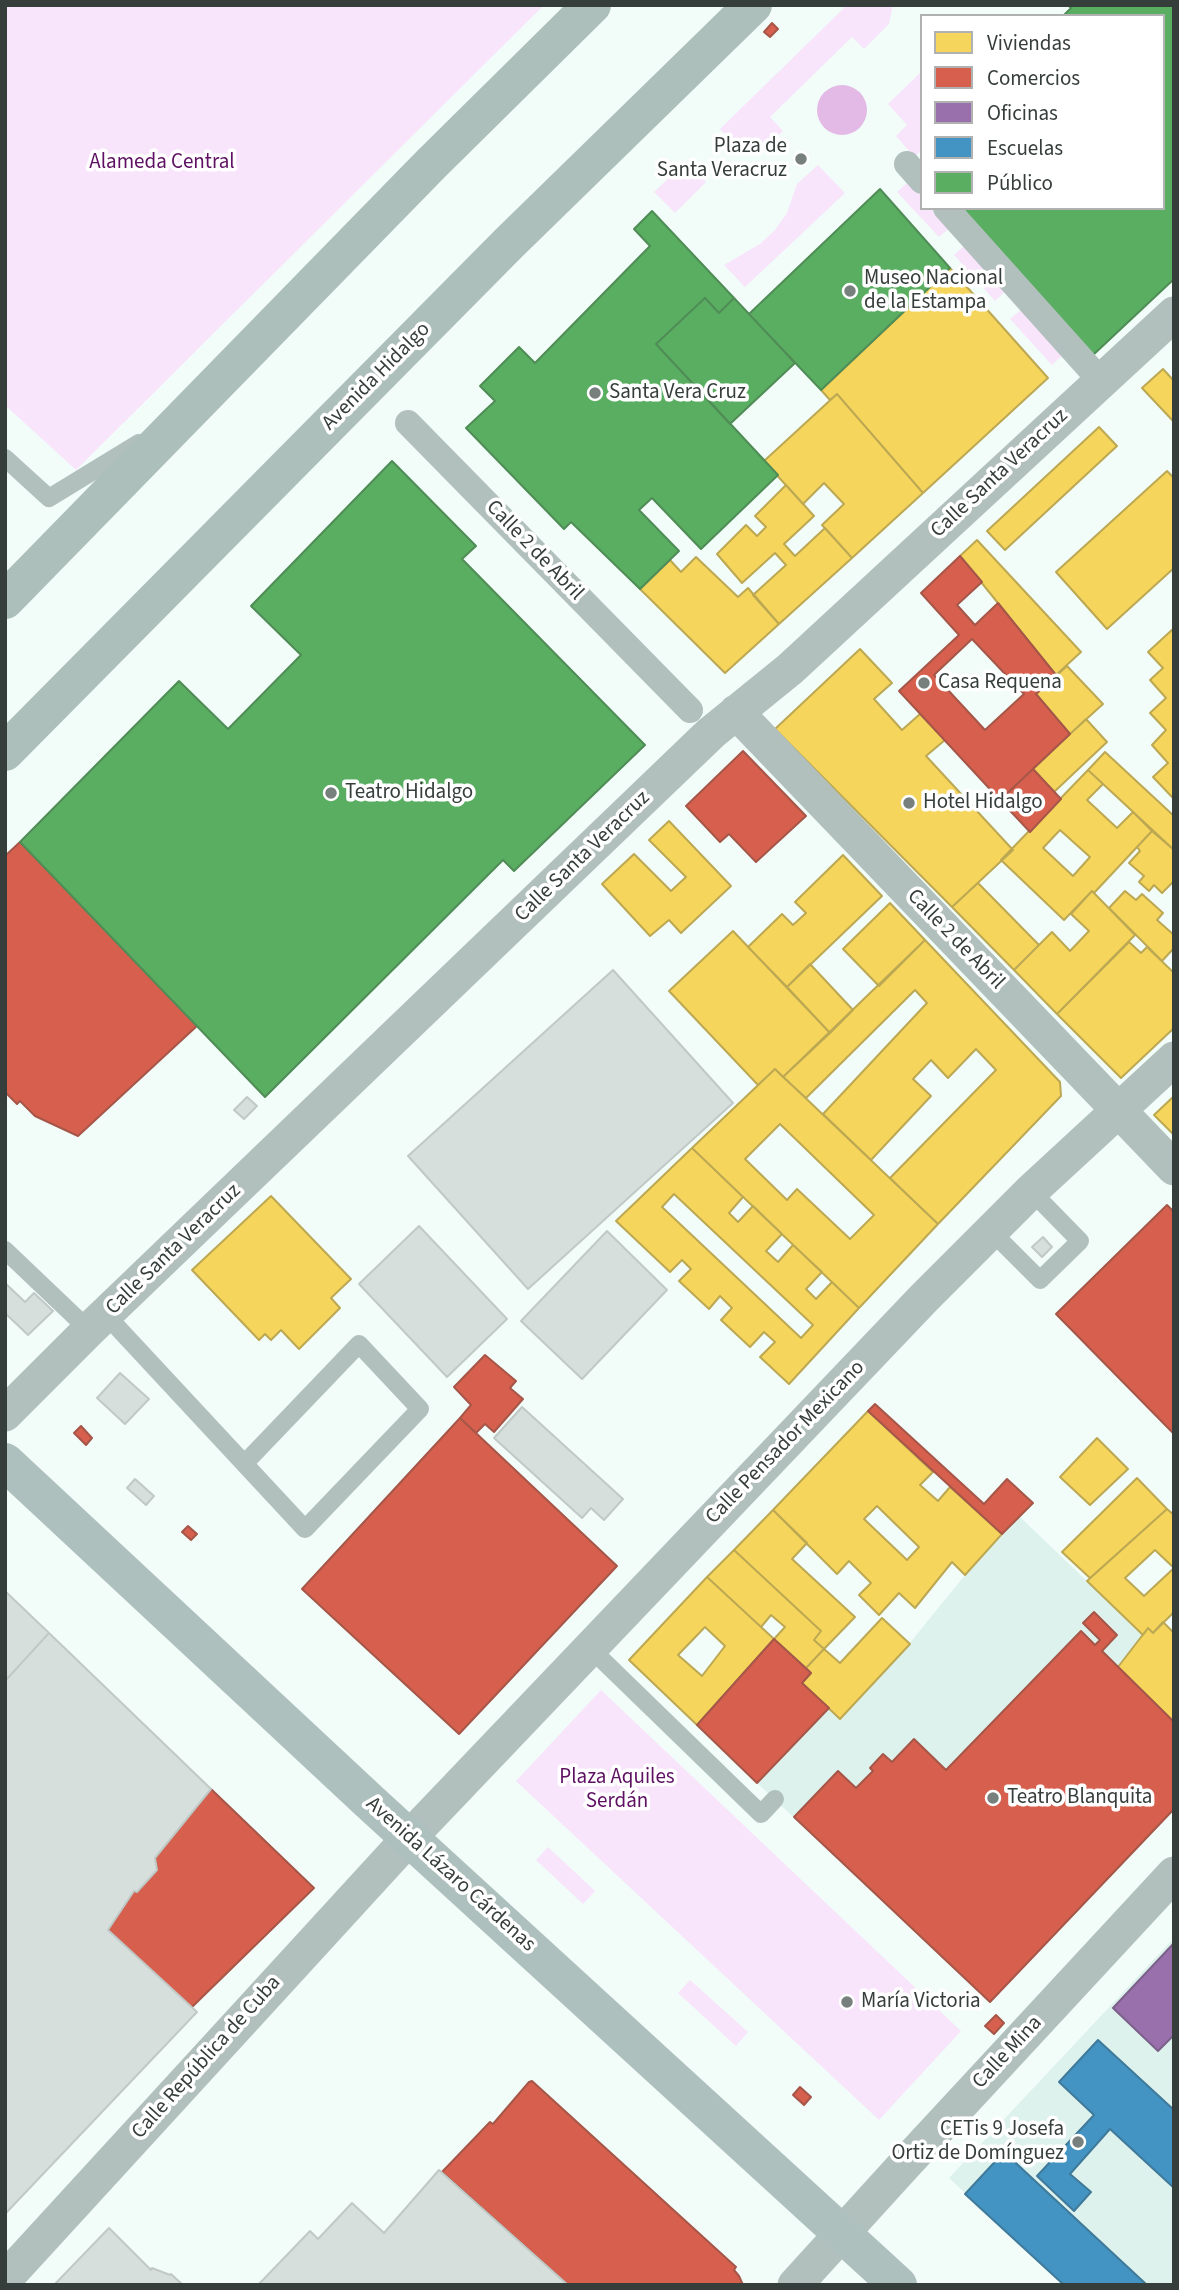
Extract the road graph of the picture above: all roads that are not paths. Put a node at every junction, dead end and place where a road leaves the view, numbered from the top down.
1 (592, 5) edge
2 (753, 5) edge
3 (948, 210) edge
4 (1174, 314) edge
5 (1101, 381) junction
6 (186, 414) junction
7 (408, 423) dead end
8 (5, 458) edge
9 (5, 600) edge
10 (690, 710) dead end
11 (736, 712) junction
12 (5, 752) edge
13 (1174, 1059) edge
14 (1118, 1110) junction
15 (1174, 1168) edge
16 (1031, 1191) junction
17 (991, 1231) junction
18 (5, 1250) edge
19 (98, 1323) junction
20 (5, 1414) edge
21 (5, 1462) edge
22 (244, 1463) junction
23 (590, 1648) junction
24 (775, 1799) dead end
25 (409, 1838) junction
26 (1174, 1874) edge
27 (842, 2232) junction
28 (5, 2279) edge
29 (796, 2285) edge
30 (898, 2285) edge

1 - 6 main road
2 - 12 main road, Avenida Hidalgo
3 - 5 street
4 - 5 street, Calle Santa Veracruz
5 - 11 street, Calle Santa Veracruz
6 - 8 lane
6 - 9 main road
7 - 10 street, Calle 2 de Abril
11 - 14 street, Calle 2 de Abril
11 - 19 street, Calle Santa Veracruz
13 - 14 street, Calle Pensador Mexicano
14 - 15 street, Calle 2 de Abril
14 - 16 street, Calle Pensador Mexicano
16 - 17 street, Calle Pensador Mexicano
16 - 17 lane
17 - 23 street, Calle Pensador Mexicano
18 - 19 lane
19 - 20 street, Calle Santa Veracruz
19 - 22 lane
21 - 25 main road, Avenida Lázaro Cárdenas
22 - 22 lane
23 - 24 lane
23 - 25 street, Calle Pensador Mexicano
25 - 27 main road, Avenida Lázaro Cárdenas
25 - 28 street, Calle República de Cuba
26 - 27 street, Calle Mina
27 - 29 street, Calle Mina
27 - 30 main road, Avenida Lázaro Cárdenas

